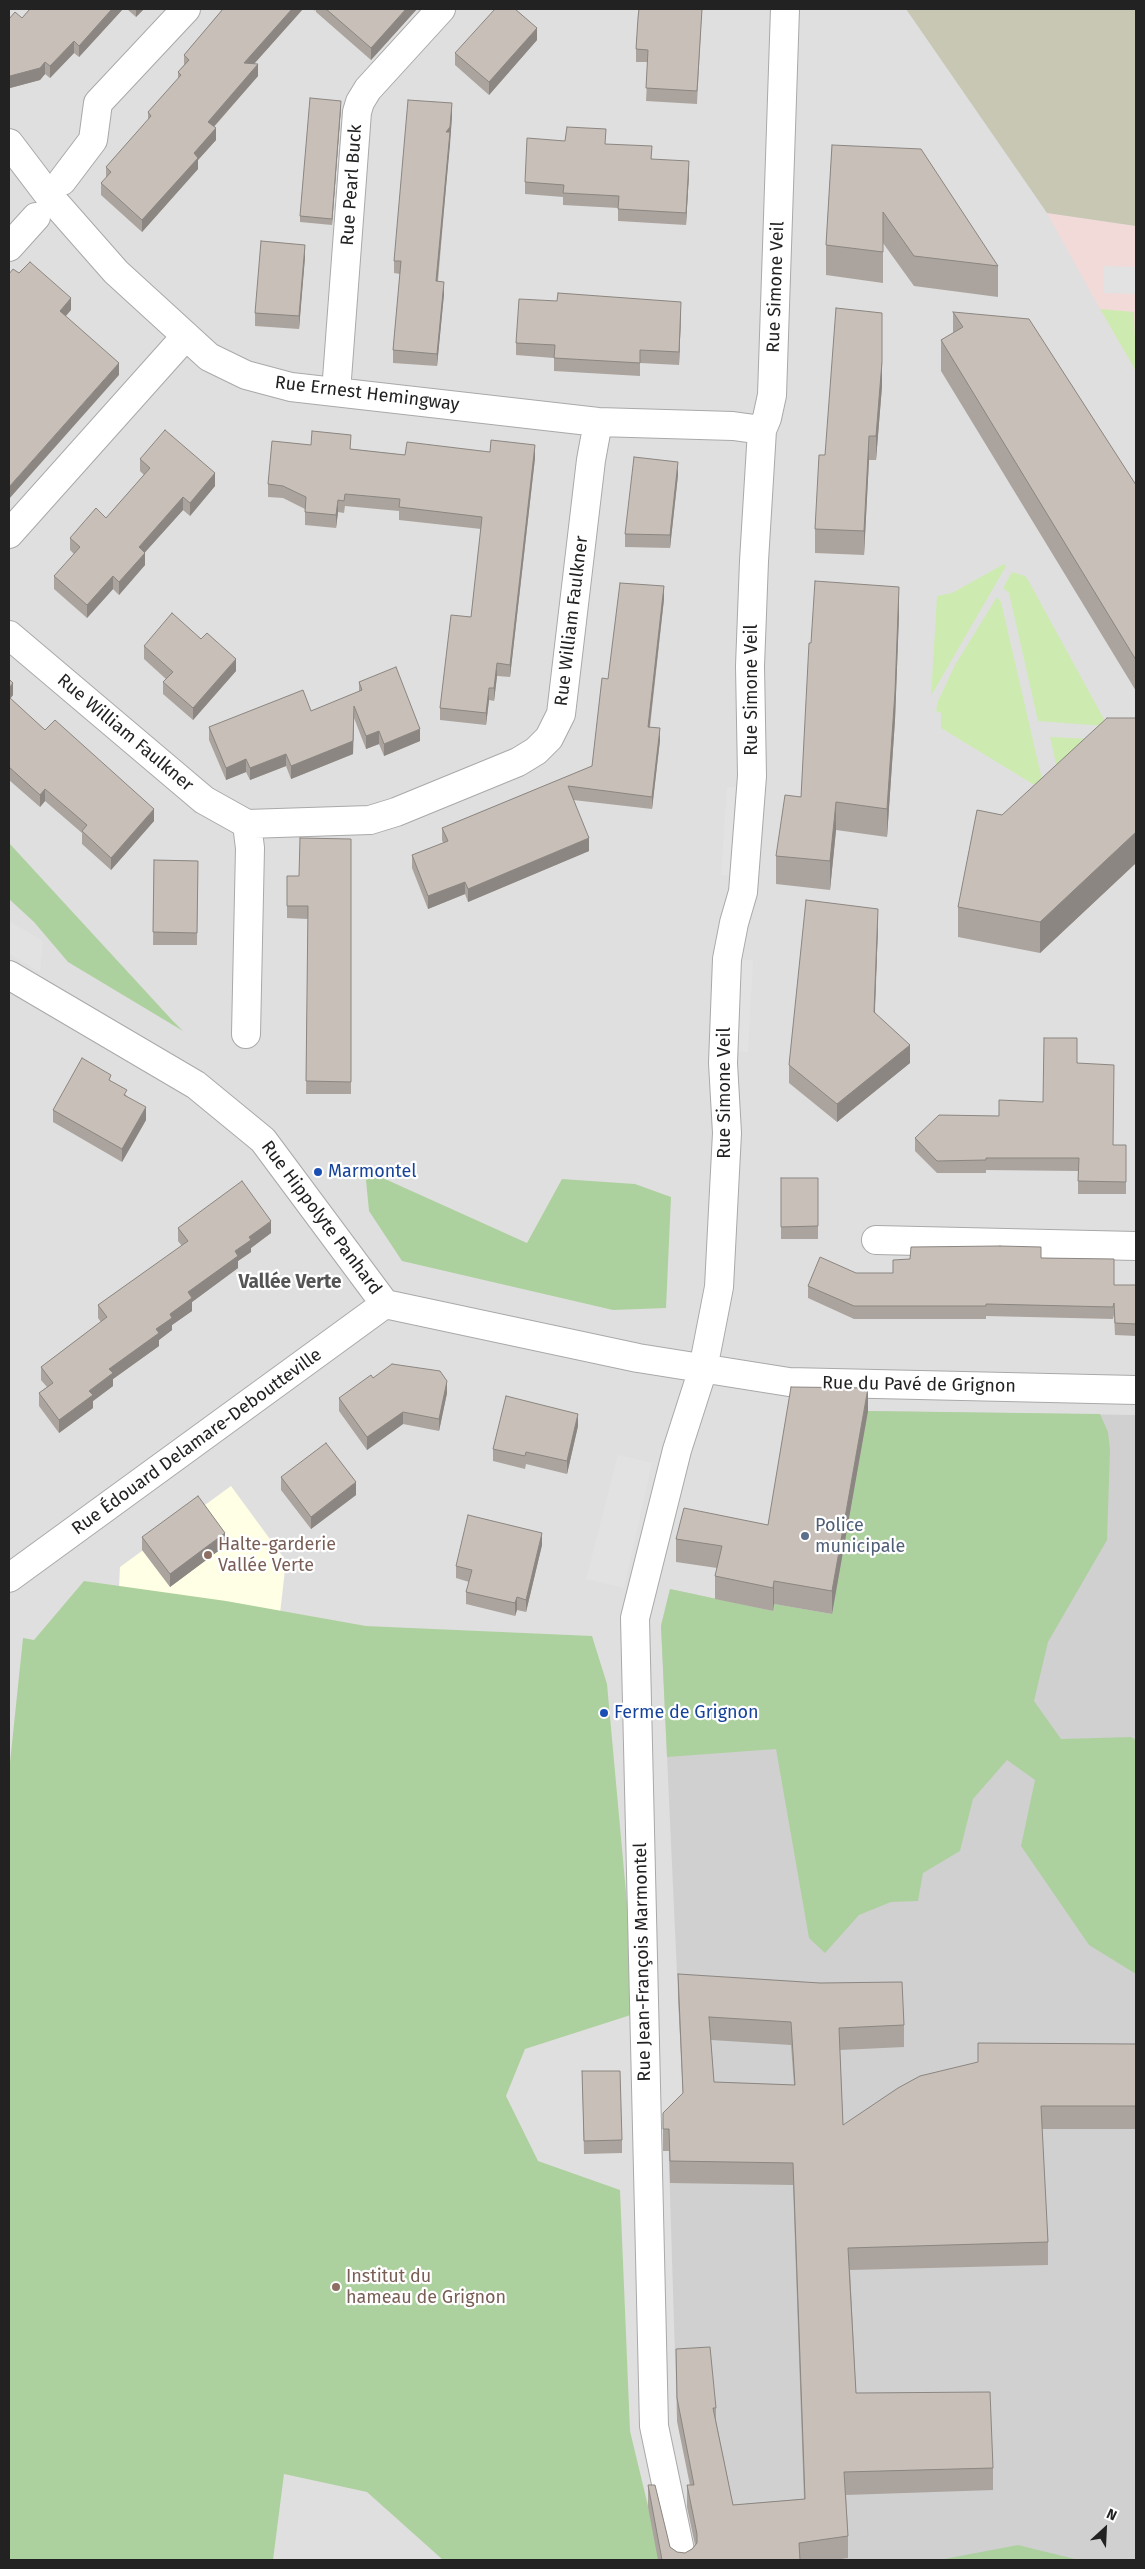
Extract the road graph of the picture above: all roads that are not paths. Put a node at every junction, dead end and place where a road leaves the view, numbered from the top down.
1 (186, 9) edge
2 (441, 9) edge
3 (785, 9) edge
4 (9, 143) edge
5 (62, 181) dead end
6 (36, 217) dead end
7 (9, 247) edge
8 (185, 337) junction
9 (336, 392) junction
10 (598, 422) junction
11 (762, 430) junction
12 (9, 534) edge
13 (9, 635) edge
14 (247, 824) junction
15 (9, 975) edge
16 (246, 1034) dead end
17 (876, 1240) dead end
18 (1136, 1246) edge
19 (385, 1304) junction
20 (702, 1369) junction
21 (1136, 1390) edge
22 (9, 1578) edge
23 (682, 2560) edge

1 - 5 street
2 - 9 street, Rue Pearl Buck
3 - 11 street, Rue Simone Veil
4 - 8 street, Rue Ernest Hemingway
6 - 7 street
8 - 9 street, Rue Ernest Hemingway
8 - 12 street
9 - 10 street, Rue Ernest Hemingway
10 - 11 street, Rue Ernest Hemingway
10 - 14 street, Rue William Faulkner
11 - 20 street, Rue Simone Veil
13 - 14 street, Rue William Faulkner
14 - 16 street
15 - 19 street, Rue Hippolyte Panhard
17 - 18 street
19 - 20 street, Rue Hippolyte Panhard
19 - 22 street, Rue Édouard Delamare-Deboutteville
20 - 21 street, Rue du Pavé de Grignon
20 - 23 street, Rue Jean-François Marmontel

